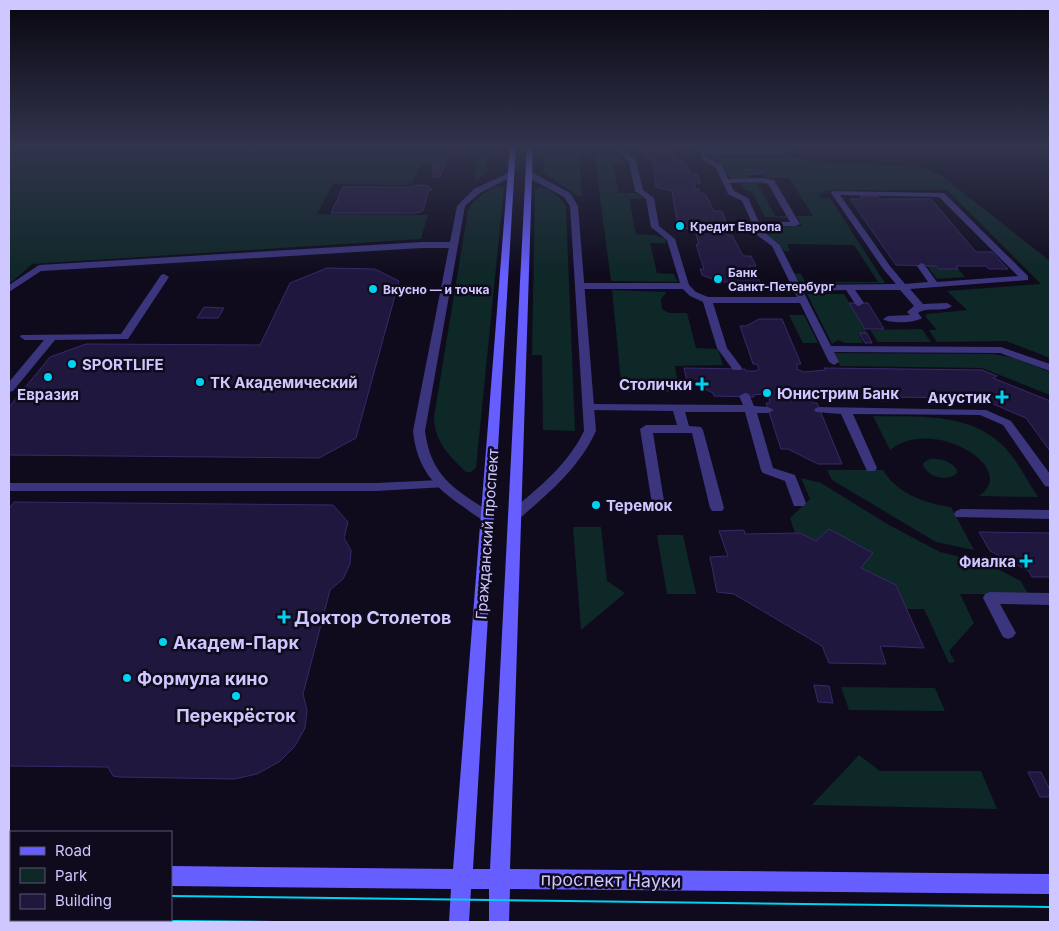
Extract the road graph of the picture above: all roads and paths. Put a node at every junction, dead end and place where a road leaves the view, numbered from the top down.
1 (481, 188) edge
2 (510, 188) edge
3 (529, 188) edge
4 (555, 188) edge
5 (638, 188) edge
6 (728, 188) edge
7 (776, 188) edge
8 (757, 224) junction
9 (452, 245) junction
10 (921, 266) dead end
11 (164, 276) dead end
12 (935, 285) junction
13 (580, 286) junction
14 (685, 286) junction
15 (848, 287) junction
16 (902, 287) junction
17 (9, 288) edge
18 (797, 288) junction
19 (707, 300) junction
20 (802, 300) junction
21 (859, 303) dead end
22 (946, 306) dead end
23 (920, 307) junction
24 (888, 319) dead end
25 (26, 337) dead end
26 (52, 337) junction
27 (827, 349) junction
28 (834, 362) dead end
29 (737, 368) dead end
30 (1050, 368) edge
31 (9, 388) edge
32 (745, 396) dead end
33 (588, 407) junction
34 (678, 408) junction
35 (750, 409) junction
36 (768, 410) dead end
37 (820, 410) dead end
38 (846, 411) junction
39 (684, 429) junction
40 (871, 468) dead end
41 (1050, 483) edge
42 (441, 484) junction
43 (9, 487) edge
44 (799, 503) dead end
45 (658, 507) dead end
46 (717, 508) dead end
47 (961, 514) dead end
48 (515, 515) junction
49 (1050, 515) edge
50 (488, 518) junction
51 (1050, 599) edge
52 (1008, 633) dead end
53 (172, 876) edge
54 (500, 878) junction
55 (462, 880) junction
56 (1050, 884) edge
57 (459, 922) edge
58 (499, 922) edge

1 - 9 street
2 - 50 main road, Гражданский проспект
3 - 48 main road, Гражданский проспект
4 - 13 street
5 - 14 street
6 - 8 street
7 - 8 street
8 - 18 street
9 - 17 street
9 - 42 street
10 - 12 street
11 - 26 street
12 - 16 street
12 - 16 street
13 - 14 street
13 - 33 street
14 - 19 street
15 - 16 street
15 - 18 street
15 - 21 street
16 - 23 street
18 - 20 street
19 - 20 street
19 - 29 street
20 - 27 street
22 - 23 street
23 - 24 street
25 - 26 street
26 - 31 street
27 - 28 street
27 - 30 street
32 - 35 street
33 - 34 street
33 - 48 street
34 - 35 street
34 - 39 street
35 - 36 street
35 - 44 street
37 - 38 street
38 - 40 street
38 - 41 street
39 - 45 street
39 - 46 street
42 - 43 street
42 - 50 street
47 - 49 street
48 - 54 main road, Гражданский проспект
50 - 55 main road, Гражданский проспект
51 - 52 street
53 - 55 main road, проспект Науки
54 - 55 main road, проспект Науки
54 - 56 main road, проспект Науки
54 - 58 main road, Гражданский проспект
55 - 57 main road, Гражданский проспект

